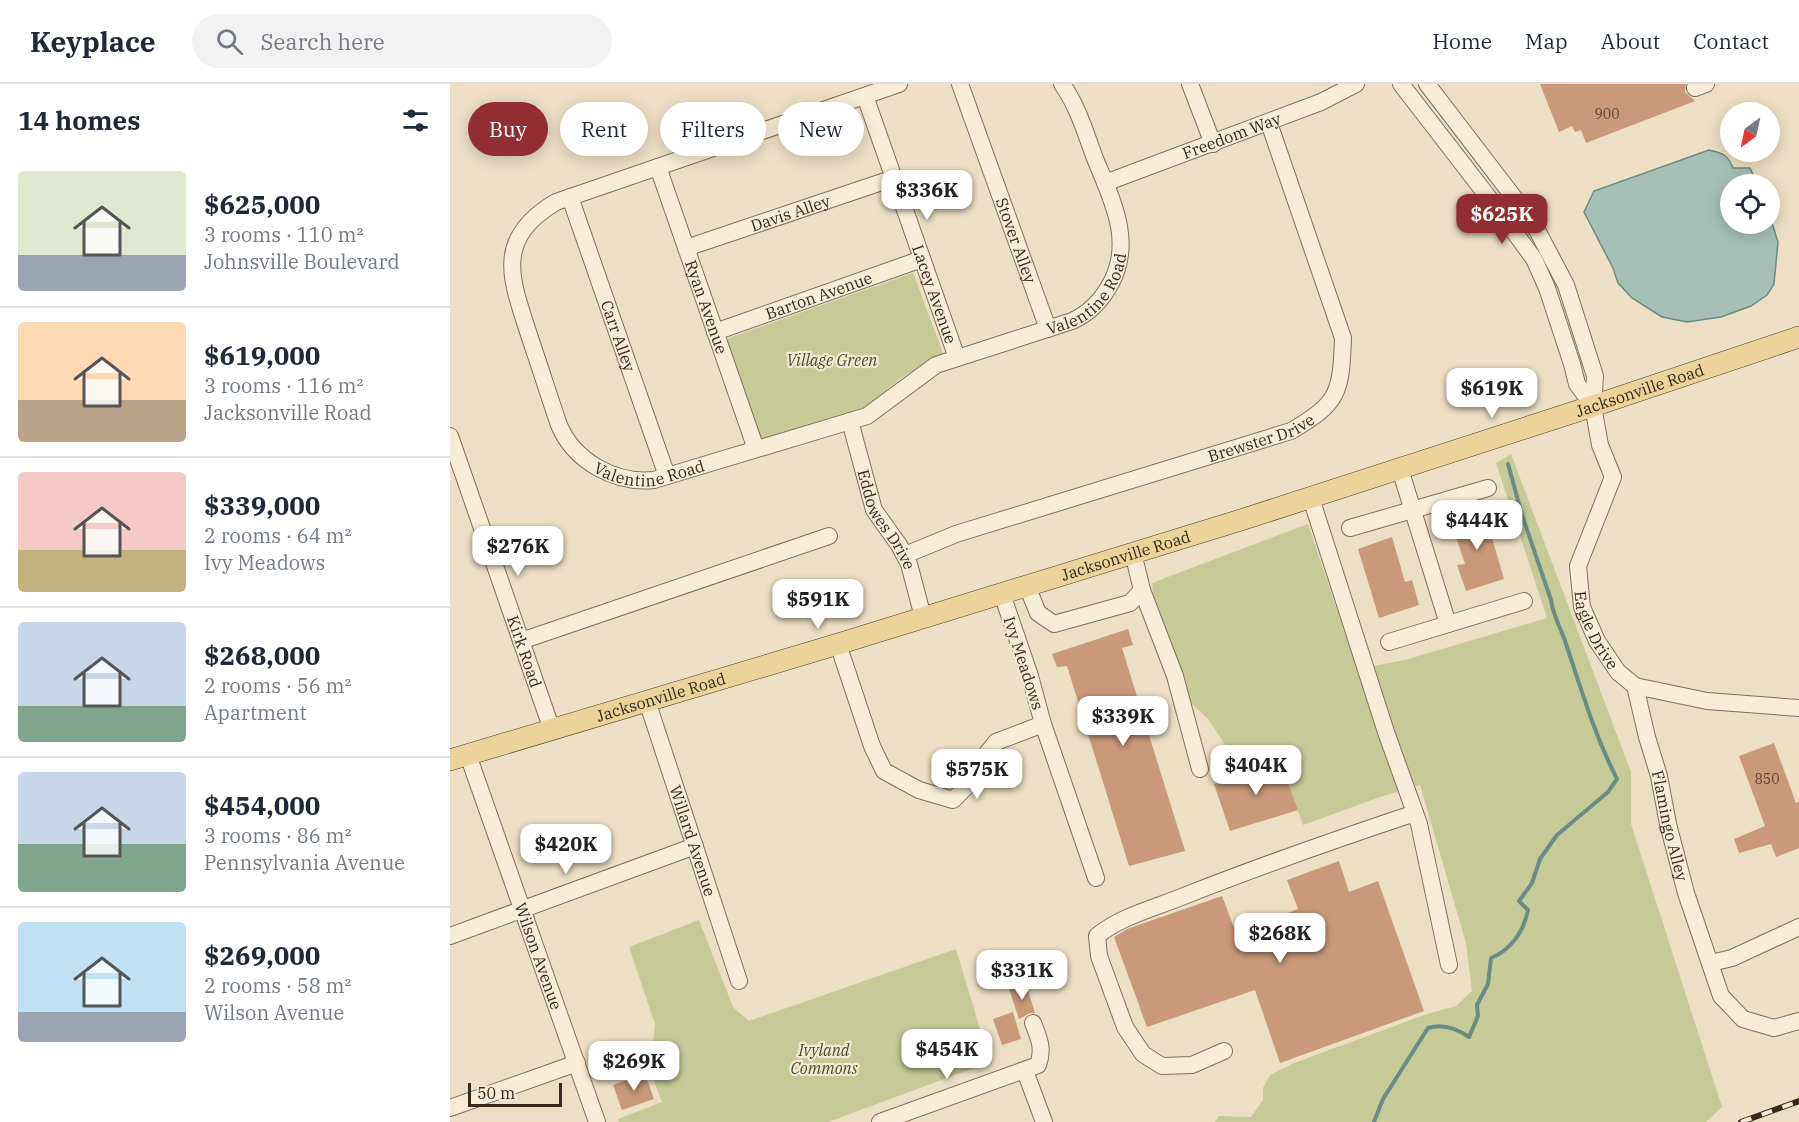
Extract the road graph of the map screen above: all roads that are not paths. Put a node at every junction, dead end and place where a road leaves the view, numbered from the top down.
1 (898, 84) edge
2 (960, 84) edge
3 (1062, 84) edge
4 (1190, 84) edge
5 (1356, 84) edge
6 (1401, 84) edge
7 (1428, 84) edge
8 (865, 96) junction
9 (1269, 123) junction
10 (1213, 144) junction
11 (658, 167) junction
12 (894, 178) junction
13 (1105, 183) junction
14 (570, 197) junction
15 (686, 248) junction
16 (922, 259) junction
17 (1048, 329) junction
18 (715, 332) junction
19 (1799, 337) edge
20 (957, 357) junction
21 (1593, 406) junction
22 (850, 421) junction
23 (450, 436) edge
24 (756, 449) junction
25 (1400, 469) junction
26 (667, 476) junction
27 (1488, 488) dead end
28 (1311, 498) junction
29 (1412, 509) junction
30 (1350, 528) dead end
31 (829, 536) dead end
32 (1133, 553) junction
33 (904, 555) junction
34 (1027, 586) junction
35 (1142, 590) junction
36 (1002, 594) junction
37 (1524, 601) dead end
38 (923, 617) junction
39 (1448, 624) junction
40 (521, 641) junction
41 (1389, 642) dead end
42 (838, 644) junction
43 (1635, 686) junction
44 (647, 701) junction
45 (1799, 708) edge
46 (1043, 724) junction
47 (552, 730) junction
48 (459, 758) edge
49 (1200, 769) dead end
50 (1415, 813) junction
51 (695, 846) junction
52 (1096, 879) dead end
53 (522, 909) junction
54 (1799, 927) edge
55 (450, 936) edge
56 (1711, 963) junction
57 (1449, 965) dead end
58 (739, 981) dead end
59 (1799, 1021) edge
60 (1033, 1023) dead end
61 (1224, 1051) dead end
62 (577, 1064) junction
63 (1025, 1071) junction
64 (450, 1108) edge
65 (597, 1122) edge
66 (880, 1122) edge
67 (1044, 1122) edge

1 - 8 street, Valentine Road
2 - 17 street, Stover Alley
3 - 13 street, Valentine Road
4 - 10 street
5 - 9 street, Freedom Way
6 - 21 street
7 - 21 street
8 - 11 street, Valentine Road
8 - 12 street, Lacey Avenue
9 - 10 street, Freedom Way
9 - 33 street, Brewster Drive
10 - 13 street, Freedom Way
11 - 14 street, Valentine Road
11 - 15 street, Ryan Avenue
12 - 15 street, Davis Alley
12 - 16 street, Lacey Avenue
13 - 17 street, Valentine Road
14 - 26 street, Carr Alley
14 - 26 street, Valentine Road
15 - 18 street, Ryan Avenue
16 - 18 street, Barton Avenue
16 - 20 street, Lacey Avenue
17 - 20 street, Valentine Road
18 - 24 street, Ryan Avenue
19 - 21 main road, Jacksonville Road
20 - 22 street, Valentine Road
21 - 25 main road, Jacksonville Road
21 - 43 street, Eagle Drive
22 - 24 street, Valentine Road
22 - 33 street, Eddowes Drive
23 - 40 street, Kirk Road
24 - 26 street, Valentine Road
25 - 28 main road, Jacksonville Road
25 - 29 street
27 - 29 street
28 - 32 main road, Jacksonville Road
28 - 50 street
29 - 30 street
29 - 39 street
31 - 40 street
32 - 34 main road, Jacksonville Road
32 - 35 street
33 - 38 street, Eddowes Drive
34 - 35 street
34 - 36 main road, Jacksonville Road
35 - 49 street
36 - 38 main road, Jacksonville Road
36 - 46 street, Ivy Meadows
37 - 39 street
38 - 42 main road, Jacksonville Road
39 - 41 street
40 - 47 street, Kirk Road
42 - 44 main road, Jacksonville Road
42 - 46 street, Ivy Meadows
43 - 45 street, Eagle Drive
43 - 56 street, Flamingo Alley
44 - 47 main road, Jacksonville Road
44 - 51 street, Willard Avenue
46 - 52 street
47 - 48 main road, Jacksonville Road
48 - 53 street, Wilson Avenue
50 - 57 street
50 - 61 street
51 - 53 street
51 - 58 street, Willard Avenue
53 - 55 street
53 - 62 street, Wilson Avenue
54 - 56 street
56 - 59 street, Flamingo Alley
60 - 63 street
62 - 64 street
62 - 65 street, Wilson Avenue
63 - 66 street
63 - 67 street

